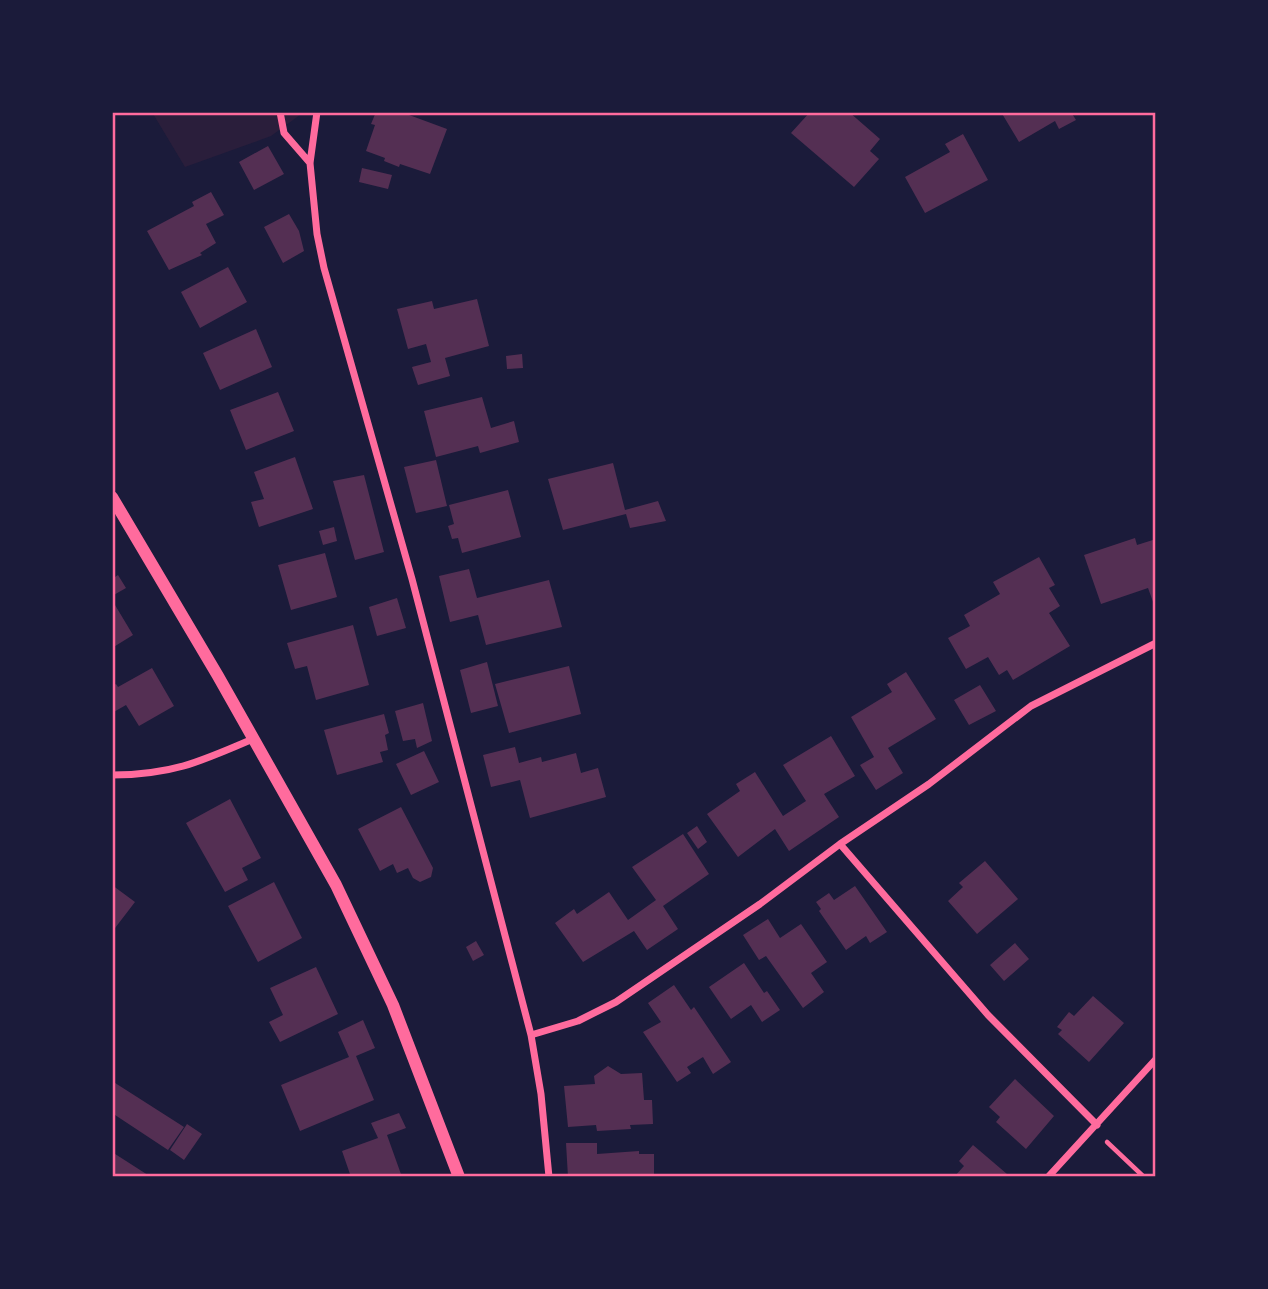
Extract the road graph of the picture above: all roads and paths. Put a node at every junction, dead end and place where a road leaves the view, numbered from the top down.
1 (280, 112) edge
2 (317, 112) edge
3 (310, 163) junction
4 (112, 497) edge
5 (1156, 643) edge
6 (253, 739) junction
7 (112, 775) edge
8 (840, 844) junction
9 (531, 1035) junction
10 (1156, 1059) edge
11 (1097, 1125) junction
12 (459, 1177) edge
13 (548, 1177) edge
14 (1048, 1177) edge
15 (1144, 1177) edge

1 - 3 street
2 - 3 street
3 - 9 street
4 - 6 street
5 - 8 street
6 - 7 street
6 - 12 street
8 - 9 street
8 - 11 street
9 - 13 street
10 - 11 street
11 - 14 street
11 - 15 path

